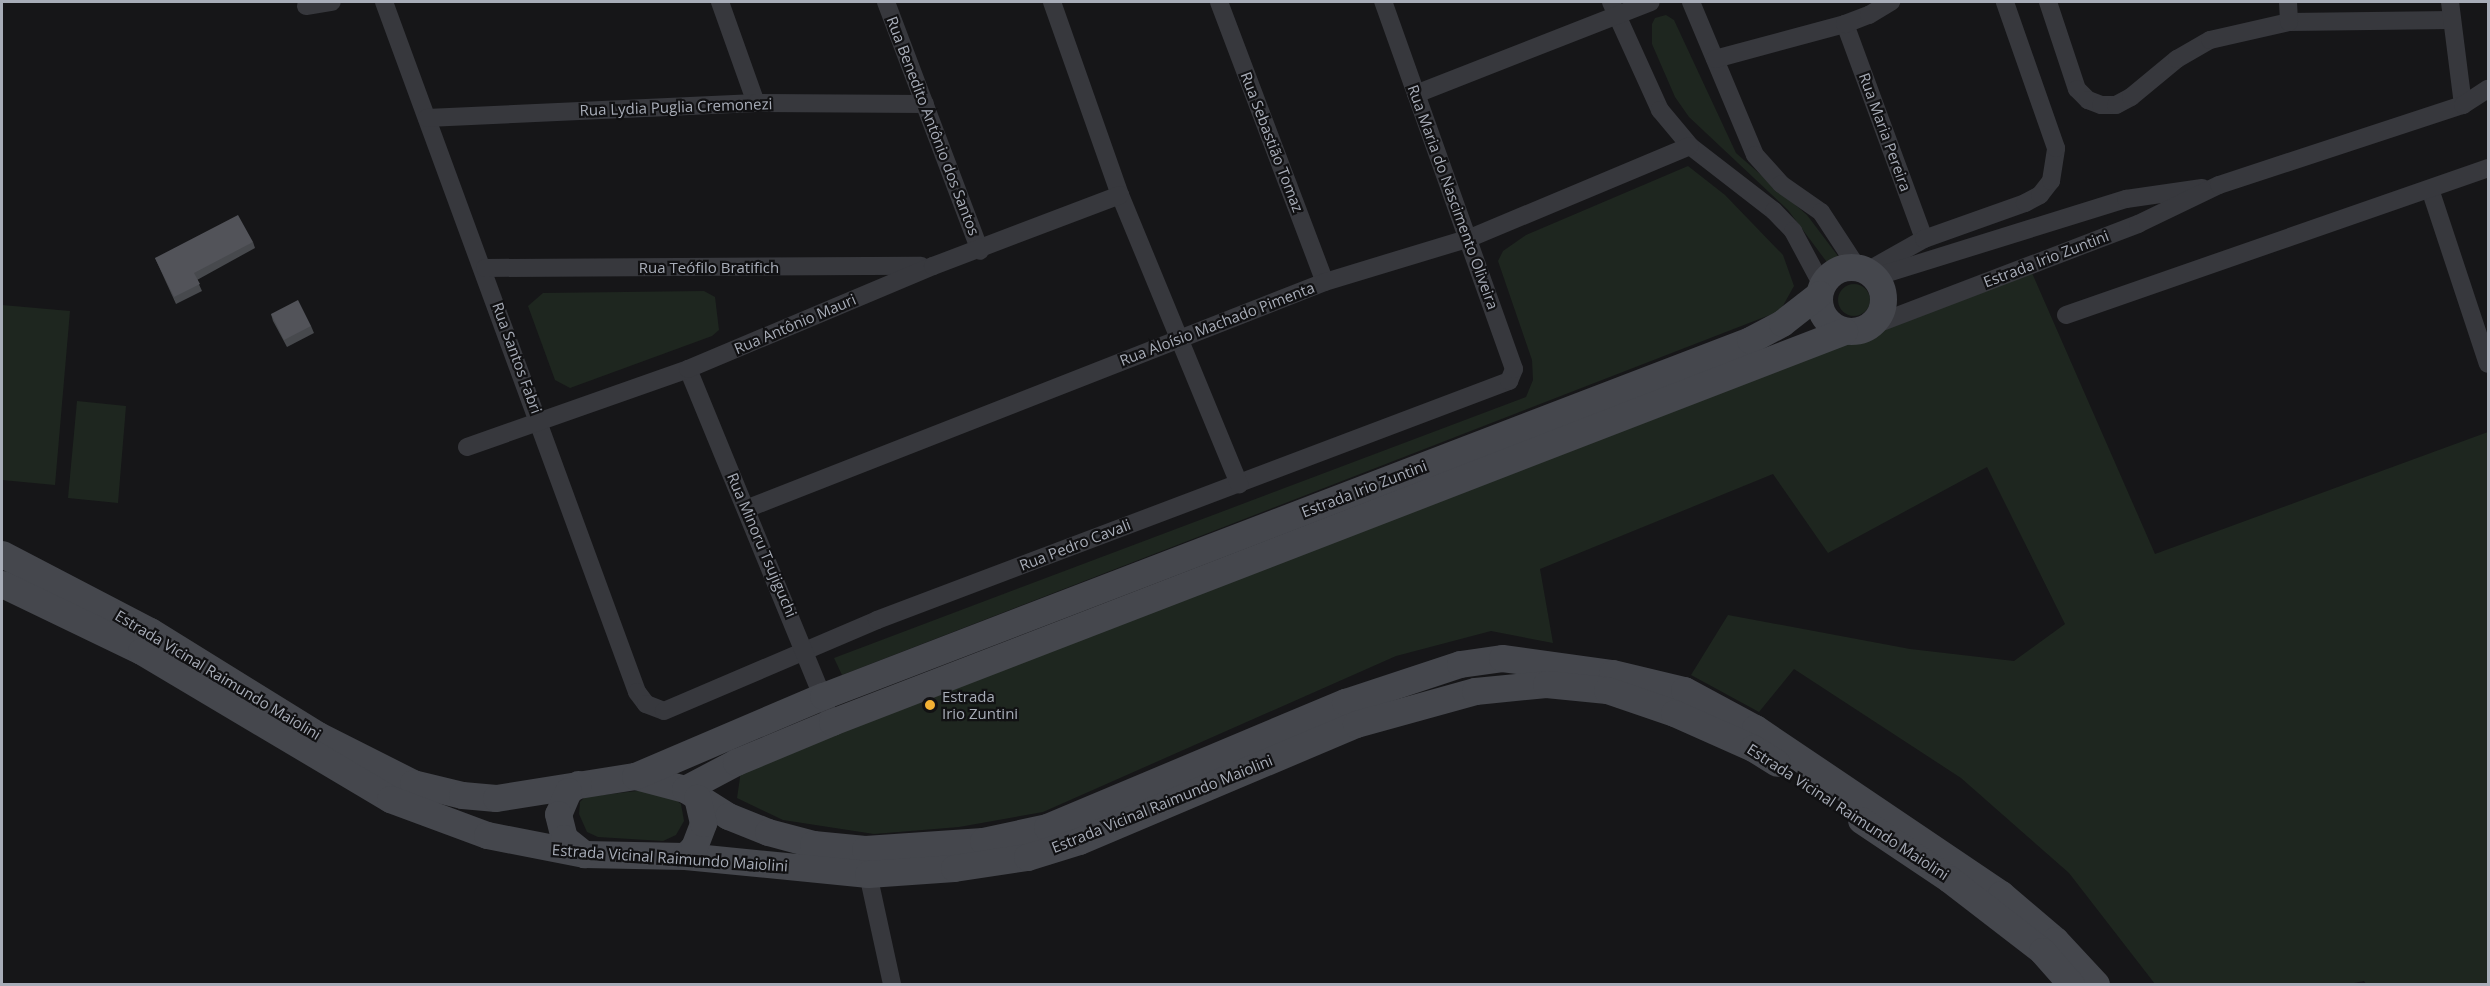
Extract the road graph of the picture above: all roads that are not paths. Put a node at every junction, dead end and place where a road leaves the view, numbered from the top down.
1 (333, 2) edge
2 (384, 2) edge
3 (720, 2) edge
4 (885, 2) edge
5 (1052, 2) edge
6 (1219, 2) edge
7 (1383, 2) edge
8 (1652, 2) edge
9 (1691, 2) edge
10 (1891, 2) edge
11 (2048, 2) edge
12 (2288, 2) edge
13 (2450, 2) edge
14 (2011, 4) edge
15 (306, 6) dead end
16 (1614, 8) edge
17 (2452, 20) junction
18 (2289, 22) junction
19 (1845, 24) junction
20 (1715, 59) junction
21 (2488, 89) edge
22 (1416, 94) junction
23 (756, 103) junction
24 (925, 104) junction
25 (2463, 105) junction
26 (427, 118) junction
27 (1690, 146) junction
28 (2488, 168) edge
29 (2219, 185) junction
30 (2430, 189) junction
31 (1120, 195) junction
32 (1470, 238) junction
33 (1924, 239) junction
34 (980, 251) junction
35 (933, 266) junction
36 (485, 268) junction
37 (1866, 272) junction
38 (1325, 282) junction
39 (1820, 290) junction
40 (2066, 315) dead end
41 (1871, 326) junction
42 (1844, 331) junction
43 (1179, 339) junction
44 (2488, 364) edge
45 (688, 369) junction
46 (1499, 387) joint
47 (539, 420) junction
48 (468, 447) dead end
49 (1239, 484) junction
50 (746, 509) junction
51 (2, 554) edge
52 (2, 584) edge
53 (807, 652) junction
54 (822, 696) junction
55 (654, 709) joint
56 (832, 722) junction
57 (634, 776) junction
58 (578, 784) junction
59 (691, 793) junction
60 (584, 854) junction
61 (685, 856) junction
62 (868, 874) junction
63 (892, 984) edge
64 (2070, 984) edge
65 (2096, 984) edge

1 - 15 street
2 - 26 street, Rua Santos Fabri
3 - 23 street
4 - 24 street, Rua Benedito Antônio dos Santos
5 - 31 street
6 - 38 street, Rua Sebastião Tomaz
7 - 22 street, Rua Maria do Nascimento Oliveira
8 - 16 street
9 - 20 street
10 - 19 street
11 - 18 street
12 - 18 street
13 - 17 street
14 - 33 street
16 - 22 street
16 - 27 street
17 - 18 street
17 - 25 street
19 - 20 street
19 - 33 street, Rua Maria Pereira
20 - 37 street
21 - 25 street, Estrada Irio Zuntini
22 - 32 street, Rua Maria do Nascimento Oliveira
23 - 24 street, Rua Lydia Puglia Cremonezi
23 - 26 street, Rua Lydia Puglia Cremonezi
24 - 34 street, Rua Benedito Antônio dos Santos
25 - 29 street, Estrada Irio Zuntini
26 - 36 street, Rua Santos Fabri
27 - 32 street, Rua Aloísio Machado Pimenta
27 - 39 street
28 - 30 street
29 - 37 street, Estrada Irio Zuntini
29 - 41 street, Estrada Irio Zuntini
30 - 40 street
30 - 44 street
31 - 34 street, Rua Antônio Mauri
31 - 43 street
32 - 38 street, Rua Aloísio Machado Pimenta
32 - 46 street, Rua Maria do Nascimento Oliveira
33 - 37 street
34 - 35 street, Rua Antônio Mauri
35 - 36 street, Rua Teófilo Bratifich
35 - 45 street, Rua Antônio Mauri
36 - 47 street, Rua Santos Fabri
37 - 39 main road
37 - 41 main road
38 - 43 street, Rua Aloísio Machado Pimenta
39 - 42 main road
39 - 54 main road, Estrada Irio Zuntini
41 - 42 main road
42 - 56 main road, Estrada Irio Zuntini
43 - 49 street
43 - 50 street, Rua Aloísio Machado Pimenta
45 - 47 street, Rua Antônio Mauri
45 - 50 street, Rua Minoru Tsujiguchi
46 - 49 street, Rua Pedro Cavali
47 - 48 street, Rua Antônio Mauri
47 - 55 street, Rua Santos Fabri
49 - 53 street, Rua Pedro Cavali
50 - 53 street, Rua Minoru Tsujiguchi
51 - 58 main road, Estrada Vicinal Raimundo Maiolini
52 - 60 main road, Estrada Vicinal Raimundo Maiolini
53 - 54 street, Rua Minoru Tsujiguchi
53 - 55 street, Rua Pedro Cavali
54 - 56 street, Rua Minoru Tsujiguchi
54 - 57 main road, Estrada Irio Zuntini
56 - 59 main road, Estrada Irio Zuntini
57 - 58 main road, Estrada Vicinal Raimundo Maiolini
57 - 59 main road, Estrada Vicinal Raimundo Maiolini
58 - 60 main road
59 - 61 main road
59 - 65 main road, Estrada Vicinal Raimundo Maiolini
60 - 61 main road, Estrada Vicinal Raimundo Maiolini
61 - 62 main road, Estrada Vicinal Raimundo Maiolini
62 - 63 street
62 - 64 main road, Estrada Vicinal Raimundo Maiolini

